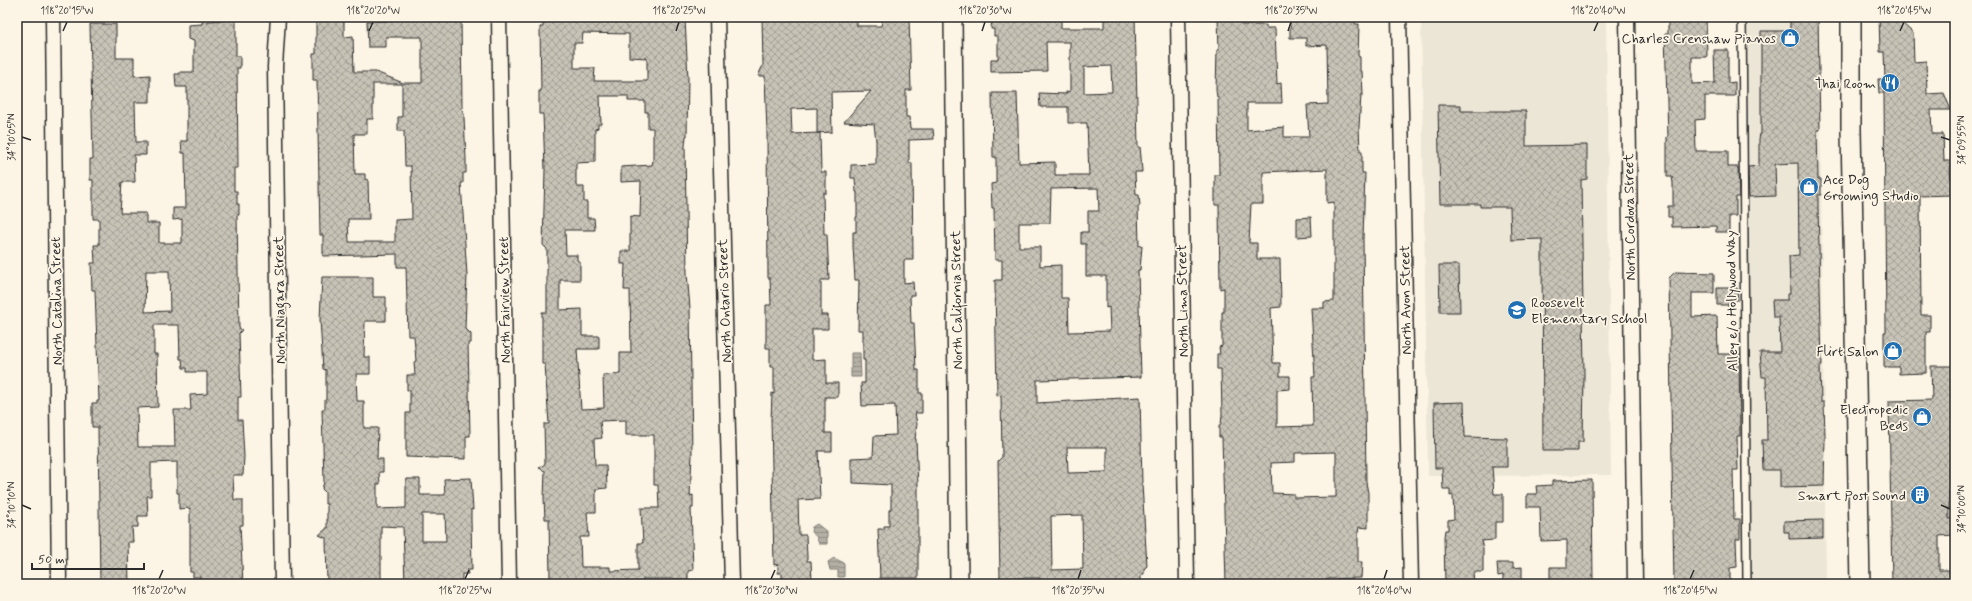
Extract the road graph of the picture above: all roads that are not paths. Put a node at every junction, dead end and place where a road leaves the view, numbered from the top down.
1 (53, 17) edge
2 (278, 17) edge
3 (499, 17) edge
4 (717, 17) edge
5 (953, 17) edge
6 (1178, 17) edge
7 (1399, 17) edge
8 (1626, 17) edge
9 (1742, 17) edge
10 (1851, 17) edge
11 (59, 584) edge
12 (282, 584) edge
13 (509, 584) edge
14 (732, 584) edge
15 (959, 584) edge
16 (1187, 584) edge
17 (1411, 584) edge
18 (1635, 584) edge
19 (1747, 584) edge
20 (1860, 584) edge

1 - 11 street, North Catalina Street
2 - 12 street, North Niagara Street
3 - 13 street, North Fairview Street
4 - 14 street, North Ontario Street
5 - 15 street, North California Street
6 - 16 street, North Lima Street
7 - 17 street, North Avon Street
8 - 18 street, North Cordova Street
9 - 19 lane, Alley e/o Hollywood Way
10 - 20 main road

